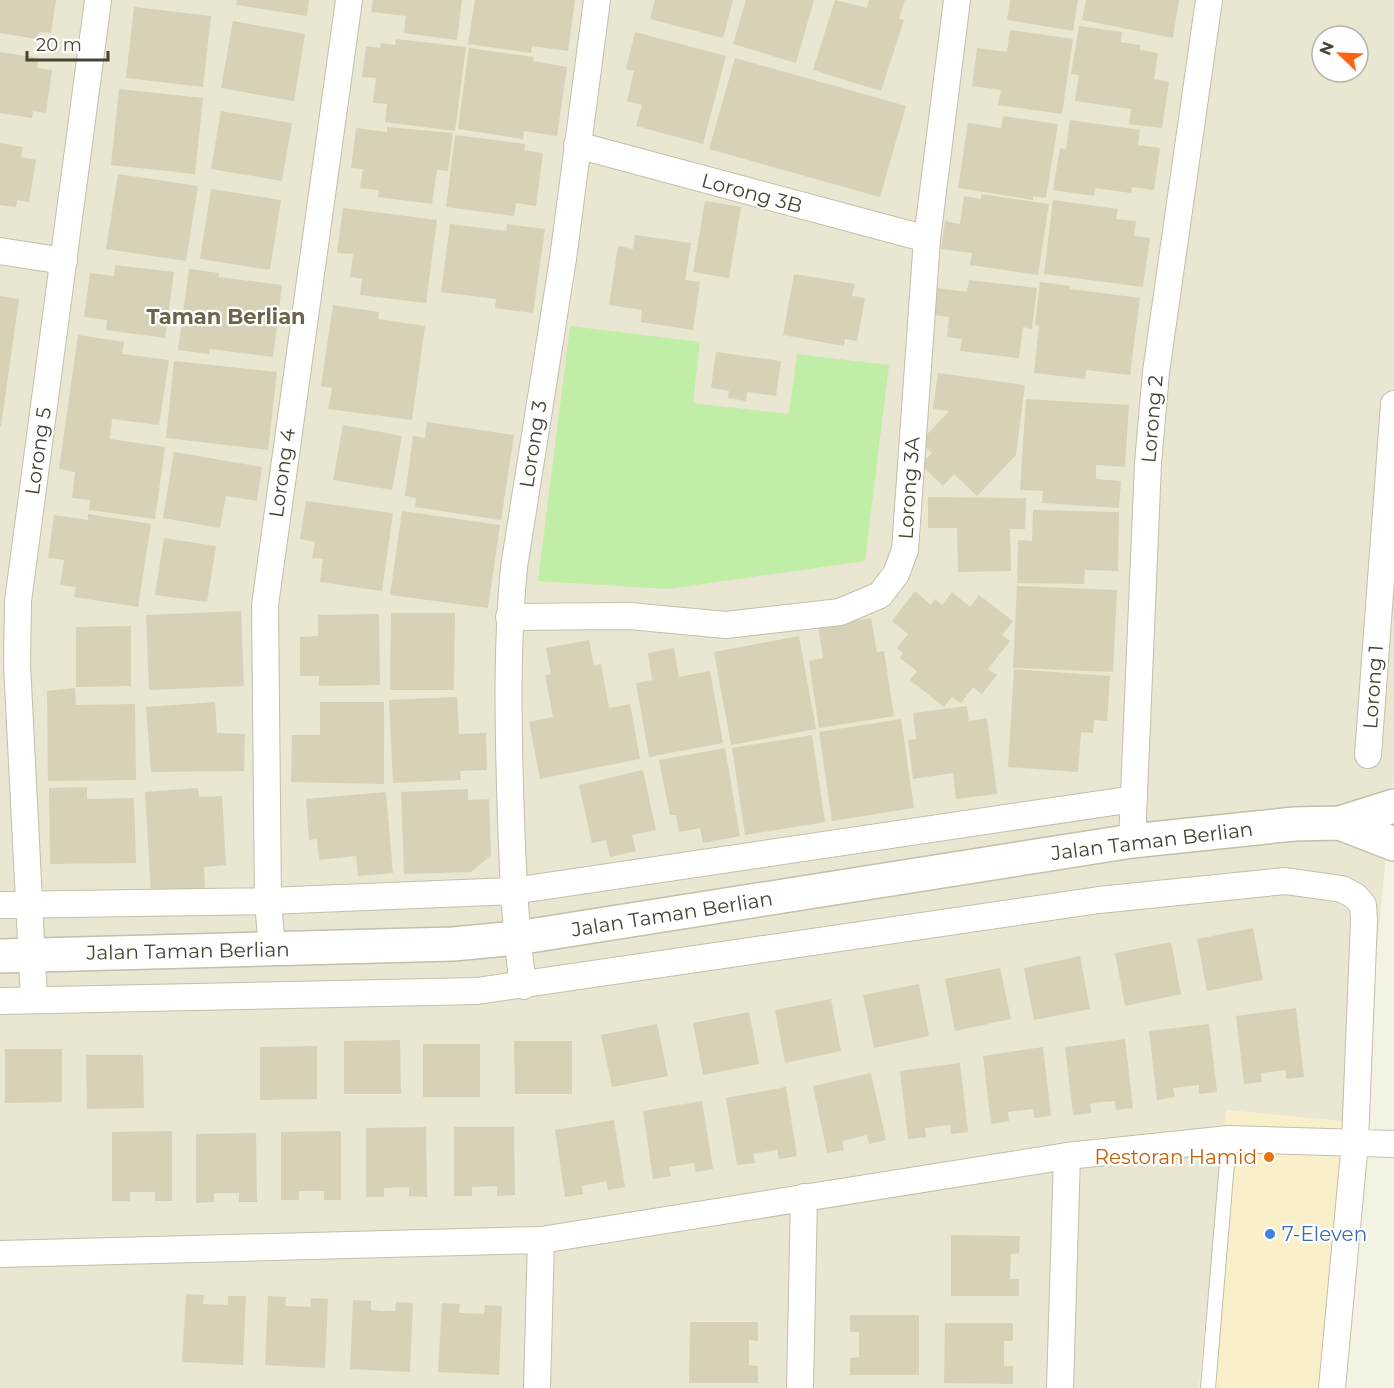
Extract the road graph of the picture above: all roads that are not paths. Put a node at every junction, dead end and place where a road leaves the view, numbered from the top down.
1 (98, 0) edge
2 (349, 0) edge
3 (597, 0) edge
4 (957, 0) edge
5 (1209, 0) edge
6 (578, 145) junction
7 (927, 240) junction
8 (0, 251) edge
9 (64, 261) junction
10 (1394, 404) edge
11 (509, 617) junction
12 (9, 664) edge
13 (1368, 755) dead end
14 (1134, 799) junction
15 (1394, 806) edge
16 (1340, 823) junction
17 (1132, 841) junction
18 (1394, 844) edge
19 (513, 891) junction
20 (268, 901) junction
21 (28, 904) junction
22 (0, 905) edge
23 (516, 939) junction
24 (272, 950) junction
25 (16, 956) edge
26 (523, 986) junction
27 (34, 1000) junction
28 (0, 1001) edge
29 (1229, 1139) junction
30 (1355, 1142) junction
31 (1394, 1144) edge
32 (1067, 1156) junction
33 (804, 1197) junction
34 (541, 1240) junction
35 (0, 1254) edge
36 (537, 1388) edge
37 (800, 1388) edge
38 (1060, 1388) edge
39 (1208, 1388) edge
40 (1332, 1388) edge

1 - 9 street, Lorong 5
2 - 20 street, Lorong 4
3 - 6 street, Lorong 3
4 - 7 street, Lorong 3A
5 - 14 street, Lorong 2
6 - 7 street, Lorong 3B
6 - 11 street, Lorong 3
7 - 11 street, Lorong 3A
8 - 9 street
9 - 12 street, Lorong 5
10 - 13 street, Lorong 1
11 - 19 street, Lorong 3
12 - 21 street, Lorong 5
14 - 17 street, Lorong 2
14 - 19 street
15 - 16 street
16 - 17 street, Jalan Taman Berlian
16 - 18 street
17 - 23 street, Jalan Taman Berlian
19 - 20 street
19 - 23 street, Lorong 3
20 - 21 street
20 - 24 street, Lorong 4
21 - 22 street
21 - 25 street, Lorong 5
23 - 24 street, Jalan Taman Berlian
23 - 26 street, Lorong 3
24 - 25 street, Jalan Taman Berlian
25 - 27 street, Lorong 5
26 - 27 street
26 - 30 street
27 - 28 street
29 - 30 street
29 - 32 street
29 - 39 lane
30 - 31 street
30 - 40 street
32 - 33 street
32 - 38 street
33 - 34 street
33 - 37 street
34 - 35 street
34 - 36 street

